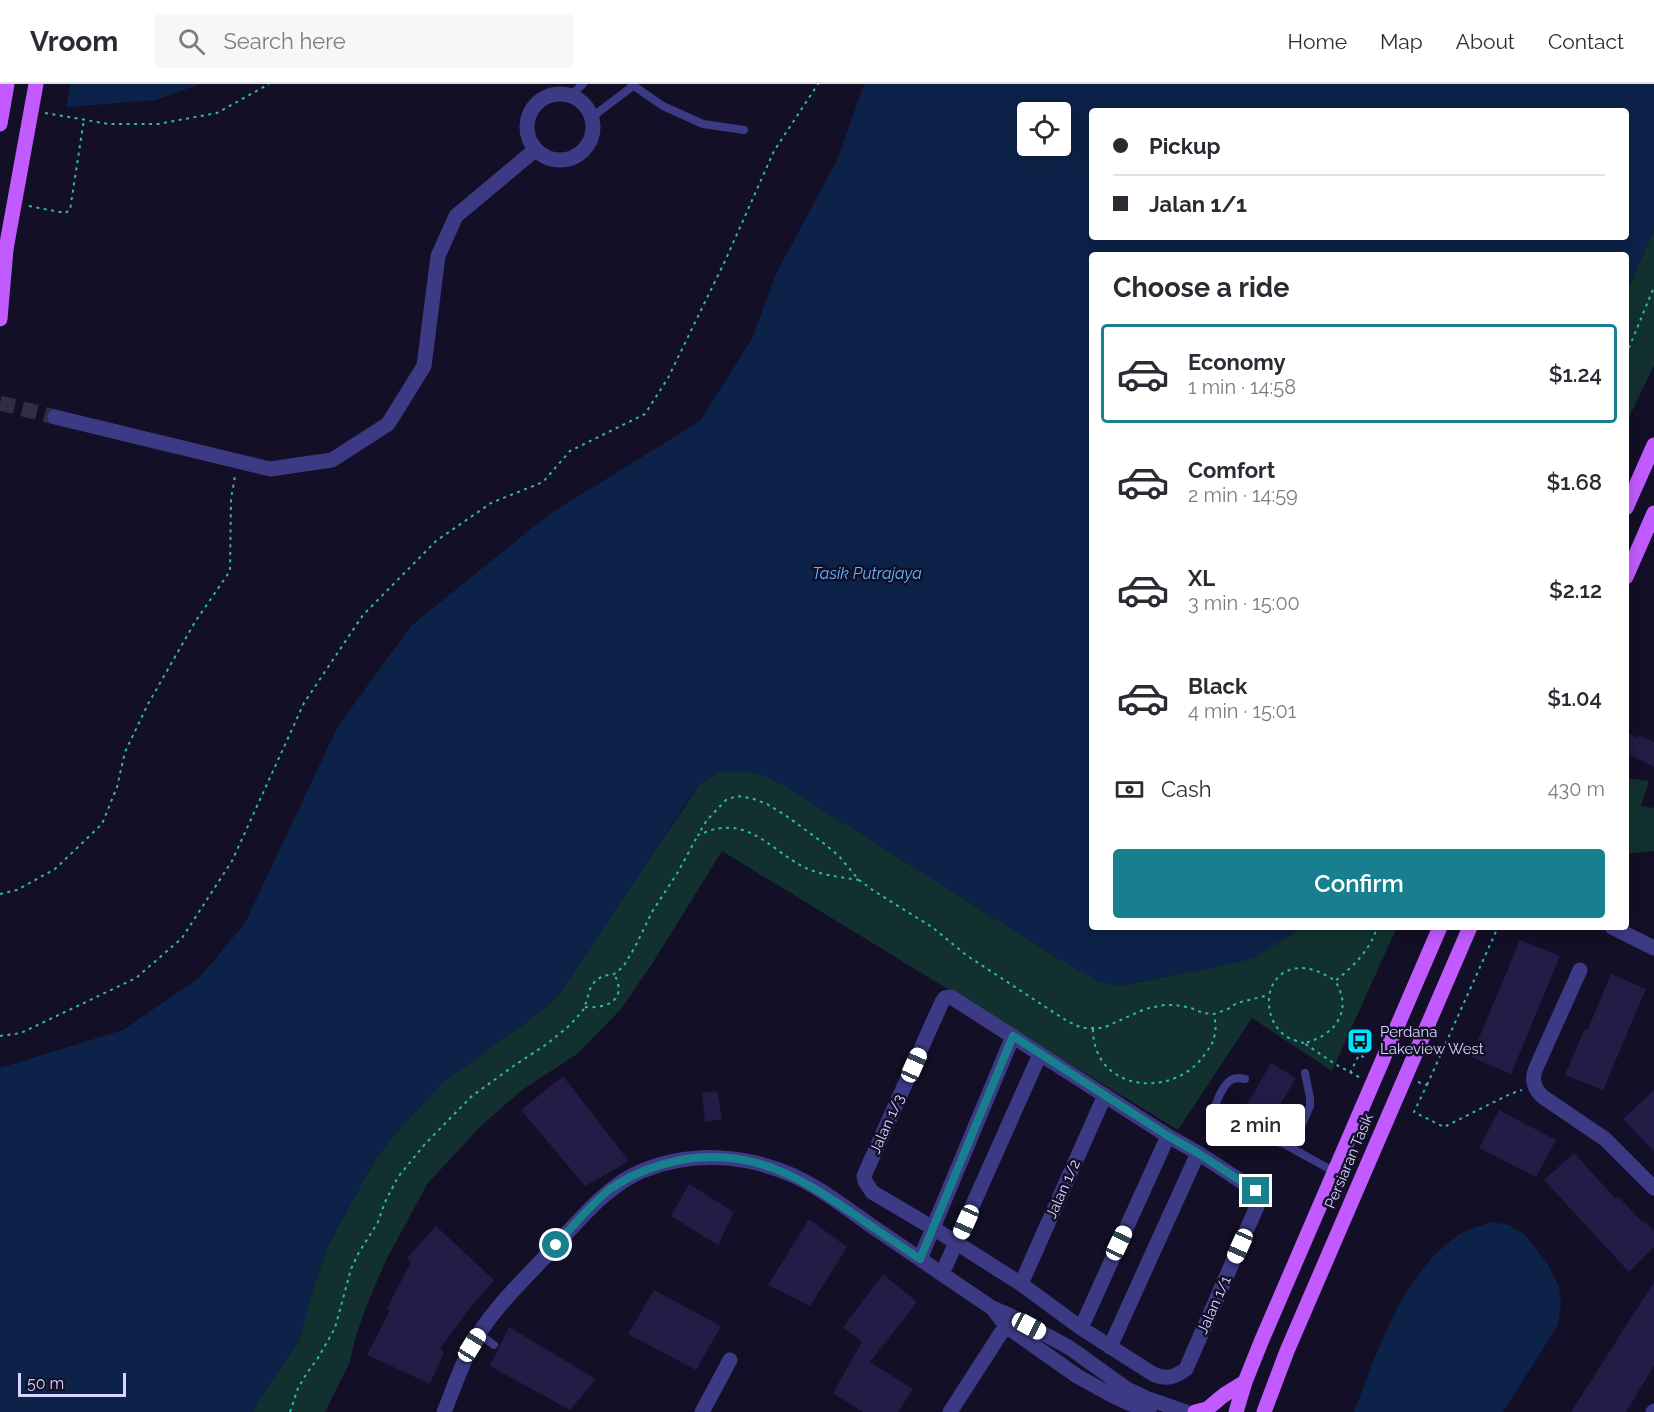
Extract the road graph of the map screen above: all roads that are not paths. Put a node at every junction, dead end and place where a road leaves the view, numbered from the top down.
1 (7, 84) edge
2 (36, 84) edge
3 (583, 84) edge
4 (637, 86) edge
5 (571, 95) junction
6 (592, 117) junction
7 (0, 124) edge
8 (744, 130) dead end
9 (535, 150) junction
10 (0, 319) edge
11 (54, 417) tunnel mouth
12 (1654, 445) edge
13 (1629, 501) edge
14 (1654, 513) edge
15 (1629, 570) edge
16 (1439, 930) edge
17 (1469, 930) edge
18 (1618, 930) edge
19 (1654, 948) edge
20 (1580, 970) dead end
21 (1013, 1036) junction
22 (1040, 1054) junction
23 (1305, 1073) dead end
24 (1245, 1079) dead end
25 (1105, 1095) junction
26 (1168, 1136) junction
27 (1292, 1148) junction
28 (1198, 1153) junction
29 (1335, 1172) junction
30 (1654, 1188) edge
31 (933, 1227) junction
32 (956, 1243) junction
33 (920, 1259) junction
34 (942, 1274) junction
35 (1021, 1284) junction
36 (1008, 1321) junction
37 (1081, 1328) junction
38 (479, 1334) junction
39 (1047, 1335) junction
40 (494, 1345) dead end
41 (1110, 1347) junction
42 (1038, 1349) junction
43 (730, 1360) dead end
44 (1245, 1382) junction
45 (1145, 1407) edge
46 (444, 1412) edge
47 (702, 1412) edge
48 (950, 1412) edge
49 (1186, 1412) edge
50 (1195, 1412) edge
51 (1236, 1412) edge
52 (1264, 1412) edge

1 - 7 main road, bridge
2 - 10 main road, bridge
3 - 5 lane
4 - 6 lane
4 - 8 lane
5 - 6 street
5 - 9 street
6 - 9 street
9 - 11 street
12 - 13 main road
14 - 15 main road
16 - 29 main road, Persiaran Tasik
17 - 52 main road, Persiaran Tasik
18 - 19 street
20 - 30 street
21 - 22 street
21 - 31 street
21 - 31 street, Jalan 1/3
22 - 25 street
22 - 32 street
23 - 27 lane
24 - 27 lane
25 - 26 street
25 - 35 street, Jalan 1/2
26 - 28 street
26 - 37 street
27 - 29 lane
28 - 41 street
28 - 41 street, Jalan 1/1
29 - 44 main road, Persiaran Tasik
31 - 32 street
31 - 33 street
32 - 34 street
32 - 35 street
33 - 34 street
33 - 38 street
34 - 36 street
35 - 37 street
36 - 39 street
36 - 42 street
36 - 48 street
37 - 41 street
38 - 40 lane
38 - 46 street
39 - 42 street
39 - 45 street
42 - 45 street
43 - 47 street
44 - 50 main road
44 - 51 main road, Persiaran Tasik
45 - 49 street

